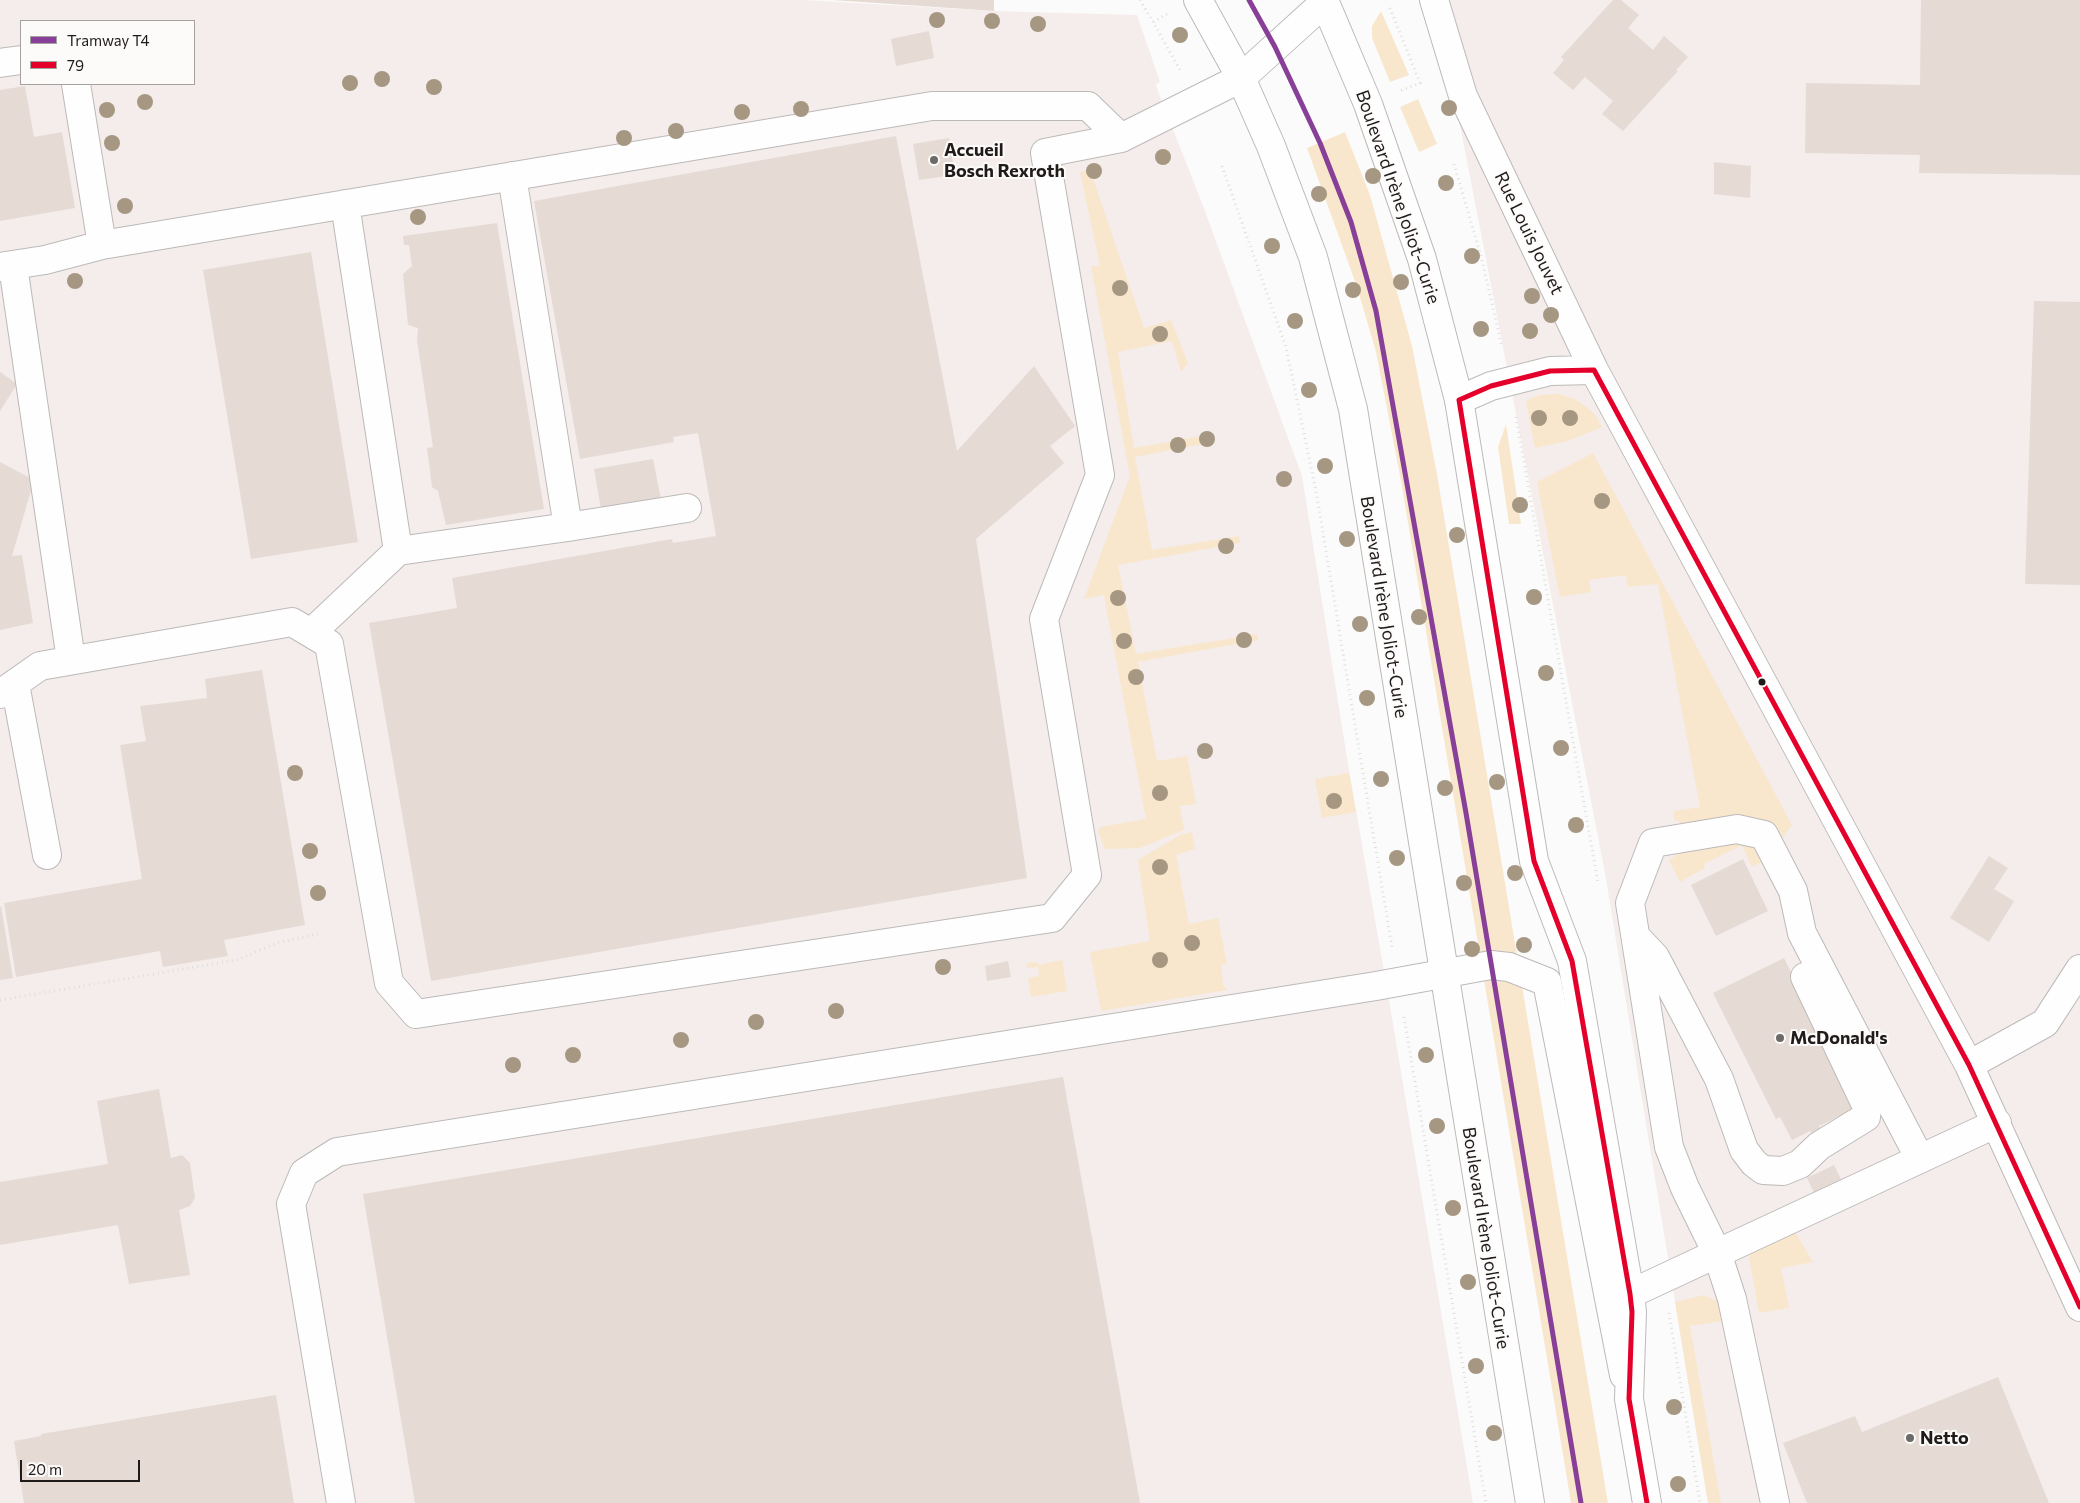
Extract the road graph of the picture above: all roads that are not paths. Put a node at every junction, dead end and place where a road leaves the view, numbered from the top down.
1 (1198, 0) edge
2 (1434, 0) edge
3 (1326, 1) edge
4 (20, 60) edge
5 (0, 63) edge
6 (1241, 78) junction
7 (76, 85) edge
8 (1121, 138) junction
9 (512, 176) junction
10 (345, 204) junction
11 (102, 245) junction
12 (7, 266) edge
13 (1594, 370) junction
14 (1459, 400) junction
15 (687, 508) dead end
16 (568, 527) junction
17 (398, 551) junction
18 (312, 633) junction
19 (71, 660) junction
20 (8, 689) edge
21 (46, 855) dead end
22 (1802, 933) junction
23 (1636, 937) junction
24 (2080, 969) edge
25 (1443, 972) junction
26 (1969, 1064) junction
27 (1997, 1123) junction
28 (1920, 1159) junction
29 (1717, 1253) junction
30 (1630, 1294) junction
31 (2080, 1307) edge
32 (1629, 1399) junction
33 (341, 1503) edge
34 (1530, 1503) edge
35 (1647, 1503) edge
36 (1774, 1503) edge

1 - 6 main road, Boulevard Irène Joliot-Curie
2 - 13 main road, Rue Louis Jouvet
3 - 6 main road, Boulevard Irène Joliot-Curie
3 - 14 main road, Boulevard Irène Joliot-Curie
4 - 5 main road
6 - 8 main road
6 - 25 main road, Boulevard Irène Joliot-Curie
7 - 11 main road
8 - 9 main road
8 - 18 main road
9 - 10 main road
9 - 16 main road
10 - 11 main road
10 - 17 main road
11 - 12 main road
12 - 19 main road
13 - 14 main road
13 - 26 main road, Rue Louis Jouvet
14 - 30 main road, Boulevard Irène Joliot-Curie
15 - 16 main road
16 - 17 main road
17 - 18 main road
18 - 19 main road
19 - 20 main road
20 - 21 main road
22 - 23 main road
22 - 23 main road
22 - 28 main road
23 - 29 main road
24 - 26 main road
25 - 32 main road, Boulevard Irène Joliot-Curie
25 - 33 main road
25 - 34 main road, Boulevard Irène Joliot-Curie
26 - 27 main road, Rue Louis Jouvet
27 - 28 main road
27 - 31 main road, Rue Louis Jouvet
28 - 29 main road
29 - 30 main road
29 - 36 main road
30 - 32 main road, Boulevard Irène Joliot-Curie
32 - 35 main road, Boulevard Irène Joliot-Curie

